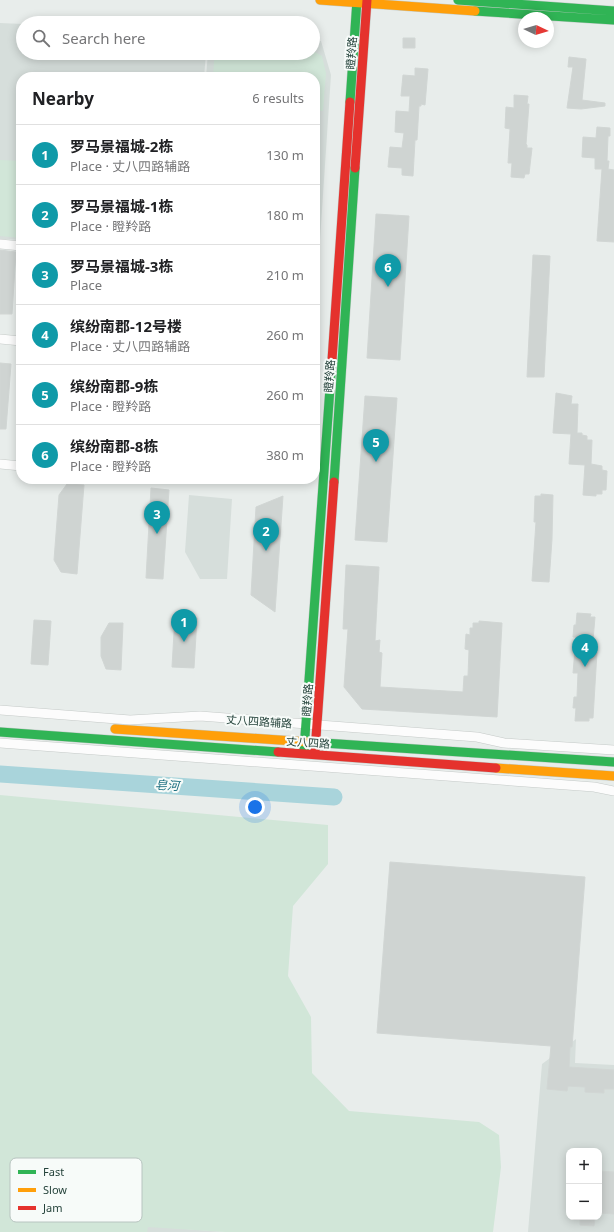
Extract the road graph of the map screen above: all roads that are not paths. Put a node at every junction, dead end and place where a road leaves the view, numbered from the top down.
1 (320, 0) edge
2 (458, 0) edge
3 (357, 1) edge
4 (367, 2) edge
5 (614, 11) edge
6 (614, 20) edge
7 (0, 244) edge
8 (16, 246) edge
9 (0, 339) edge
10 (16, 341) edge
11 (0, 464) edge
12 (16, 466) edge
13 (0, 710) edge
14 (306, 724) junction
15 (317, 725) junction
16 (104, 729) dead end
17 (0, 732) edge
18 (305, 742) junction
19 (0, 743) edge
20 (316, 743) junction
21 (614, 750) edge
22 (304, 754) junction
23 (315, 754) junction
24 (614, 762) edge
25 (614, 776) edge
26 (614, 791) edge

1 - 3 street
2 - 5 street
3 - 4 street
3 - 14 street, 瞪羚路
4 - 6 street
4 - 15 street, 瞪羚路
7 - 8 street
9 - 10 street
11 - 12 street
13 - 14 street, 丈八四路辅路
14 - 15 street, 丈八四路辅路
14 - 18 street, 瞪羚路
15 - 20 street, 瞪羚路
15 - 21 street, 丈八四路辅路
16 - 18 street, 丈八四路
17 - 22 street, 丈八四路
18 - 20 street, 丈八四路
18 - 22 street, 瞪羚路
19 - 26 street
20 - 23 street, 瞪羚路
20 - 24 street, 丈八四路
22 - 23 street, 丈八四路
23 - 25 street, 丈八四路

